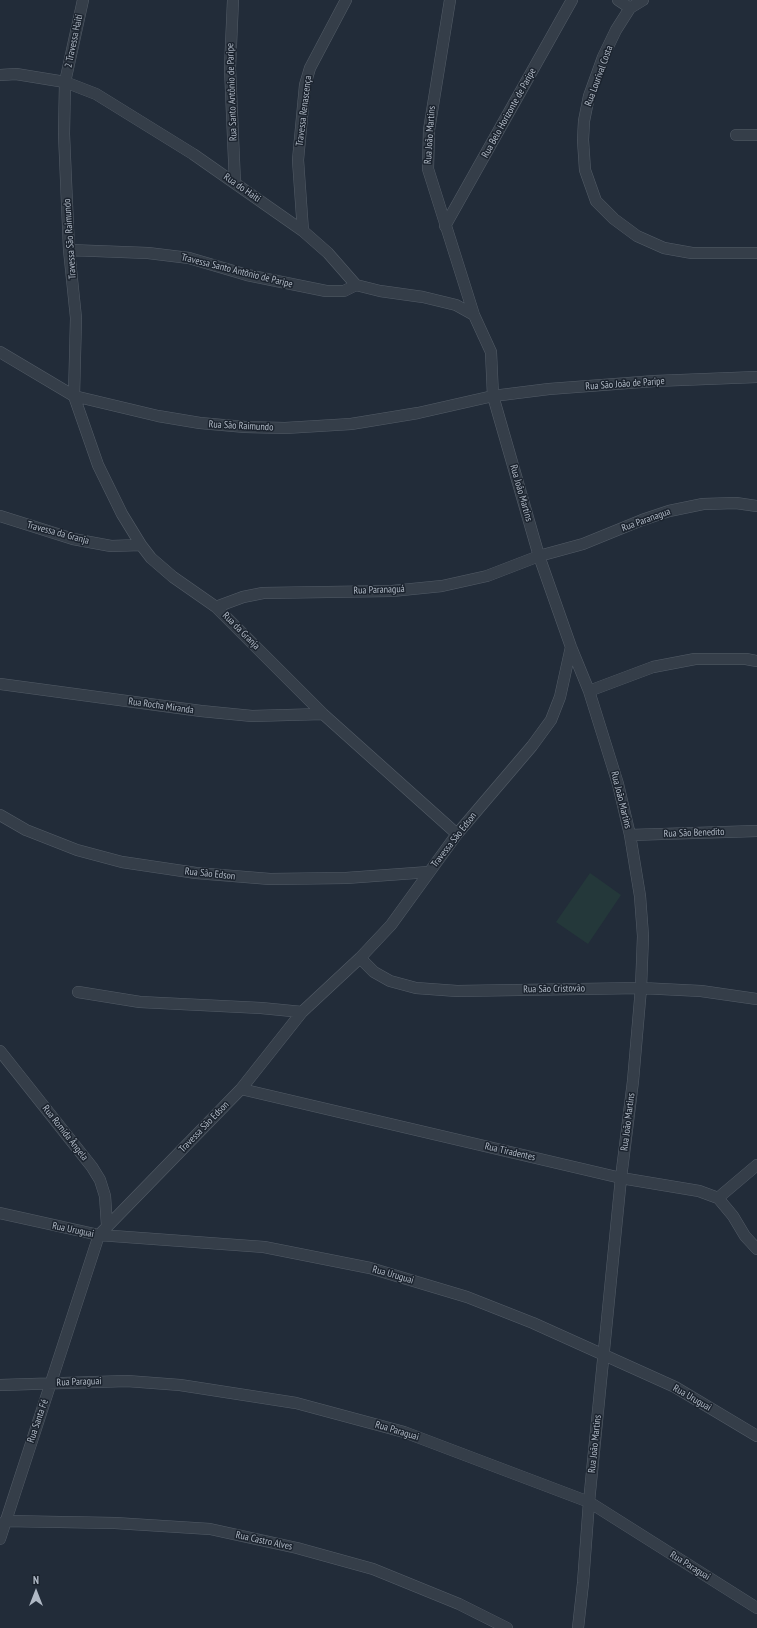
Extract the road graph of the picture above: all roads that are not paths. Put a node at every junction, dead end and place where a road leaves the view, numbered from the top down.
1 (83, 0) edge
2 (233, 0) edge
3 (346, 0) edge
4 (450, 0) edge
5 (572, 0) edge
6 (618, 0) edge
7 (643, 0) edge
8 (630, 8) junction
9 (0, 75) edge
10 (65, 82) junction
11 (736, 135) dead end
12 (757, 135) edge
13 (235, 184) junction
14 (445, 226) junction
15 (303, 231) junction
16 (69, 250) junction
17 (757, 254) edge
18 (356, 285) junction
19 (474, 315) junction
20 (0, 352) edge
21 (757, 377) edge
22 (74, 396) junction
23 (493, 396) junction
24 (757, 506) edge
25 (0, 516) edge
26 (141, 545) junction
27 (539, 556) junction
28 (216, 607) junction
29 (571, 647) junction
30 (757, 661) edge
31 (0, 684) edge
32 (588, 691) junction
33 (323, 714) junction
34 (0, 815) edge
35 (757, 830) edge
36 (457, 834) junction
37 (630, 835) junction
38 (429, 872) junction
39 (360, 958) junction
40 (641, 988) junction
41 (78, 992) dead end
42 (757, 999) edge
43 (302, 1012) junction
44 (0, 1051) edge
45 (241, 1089) junction
46 (757, 1165) edge
47 (621, 1178) junction
48 (718, 1198) junction
49 (0, 1213) edge
50 (107, 1225) junction
51 (99, 1235) junction
52 (757, 1248) edge
53 (604, 1354) junction
54 (51, 1383) junction
55 (0, 1385) edge
56 (757, 1436) edge
57 (588, 1502) junction
58 (5, 1521) junction
59 (0, 1539) edge
60 (757, 1608) edge
61 (507, 1628) edge
62 (578, 1628) edge

1 - 10 street, 2 Travessa Haiti
2 - 13 street, Rua Santo Antônio de Paripe
3 - 15 street, Travessa Renascença
4 - 14 street, Rua João Martins
5 - 14 street, Rua Belo Horizonte de Paripe
6 - 8 street
7 - 8 street, Rua Lourival Costa
8 - 17 street, Rua Lourival Costa
9 - 10 street, Rua do Haiti
10 - 13 street, Rua do Haiti
10 - 16 street, Travessa São Raimundo
11 - 12 street
13 - 15 street, Rua do Haiti
14 - 19 street, Rua João Martins
15 - 18 street, Rua do Haiti
16 - 18 street, Travessa Santo Antōnio de Paripe
16 - 22 street, Travessa São Raimundo
18 - 19 street
19 - 23 street, Rua João Martins
20 - 22 street, Rua São Raimundo
21 - 23 street, Rua São João de Paripe
22 - 23 street, Rua São Raimundo
22 - 26 street, Rua da Granja
23 - 27 street, Rua João Martins
24 - 27 street, Rua Paranagua
25 - 26 street, Travessa da Granja
26 - 28 street, Rua da Granja
27 - 28 street, Rua Paranaguá
27 - 29 street, Rua João Martins
28 - 33 street, Rua da Granja
29 - 32 street, Rua João Martins
29 - 36 street, Travessa São Edson
30 - 32 street
31 - 33 street, Rua Rocha Miranda
32 - 37 street, Rua João Martins
33 - 36 street, Rua da Granja
34 - 38 street, Rua São Edson
35 - 37 street, Rua São Benedito
36 - 38 street, Travessa São Edson
37 - 40 street, Rua João Martins
38 - 39 street, Travessa São Edson
39 - 40 street, Rua São Cristovão
39 - 43 street, Travessa São Edson
40 - 42 street, Rua São Cristovão
40 - 47 street, Rua João Martins
41 - 43 street
43 - 45 street, Travessa São Edson
44 - 50 street, Rua Romida Ângela
45 - 47 street, Rua Tiradentes
45 - 50 street, Travessa São Edson
46 - 48 street
47 - 48 street, Rua Tiradentes
47 - 53 street, Rua João Martins
48 - 52 street, Rua Tiradentes
49 - 51 street, Rua Uruguai
50 - 51 street, Travessa São Edson
51 - 53 street, Rua Uruguai
51 - 54 street, Rua Santa Fé
53 - 56 street, Rua Uruguai
53 - 57 street, Rua João Martins
54 - 55 street, Rua Paraguai
54 - 57 street, Rua Paraguai
54 - 58 street, Rua Santa Fé
57 - 60 street, Rua Paraguai
57 - 62 street, Rua João Martins
58 - 59 street, Rua Santa Fé
58 - 61 street, Rua Castro Alves

